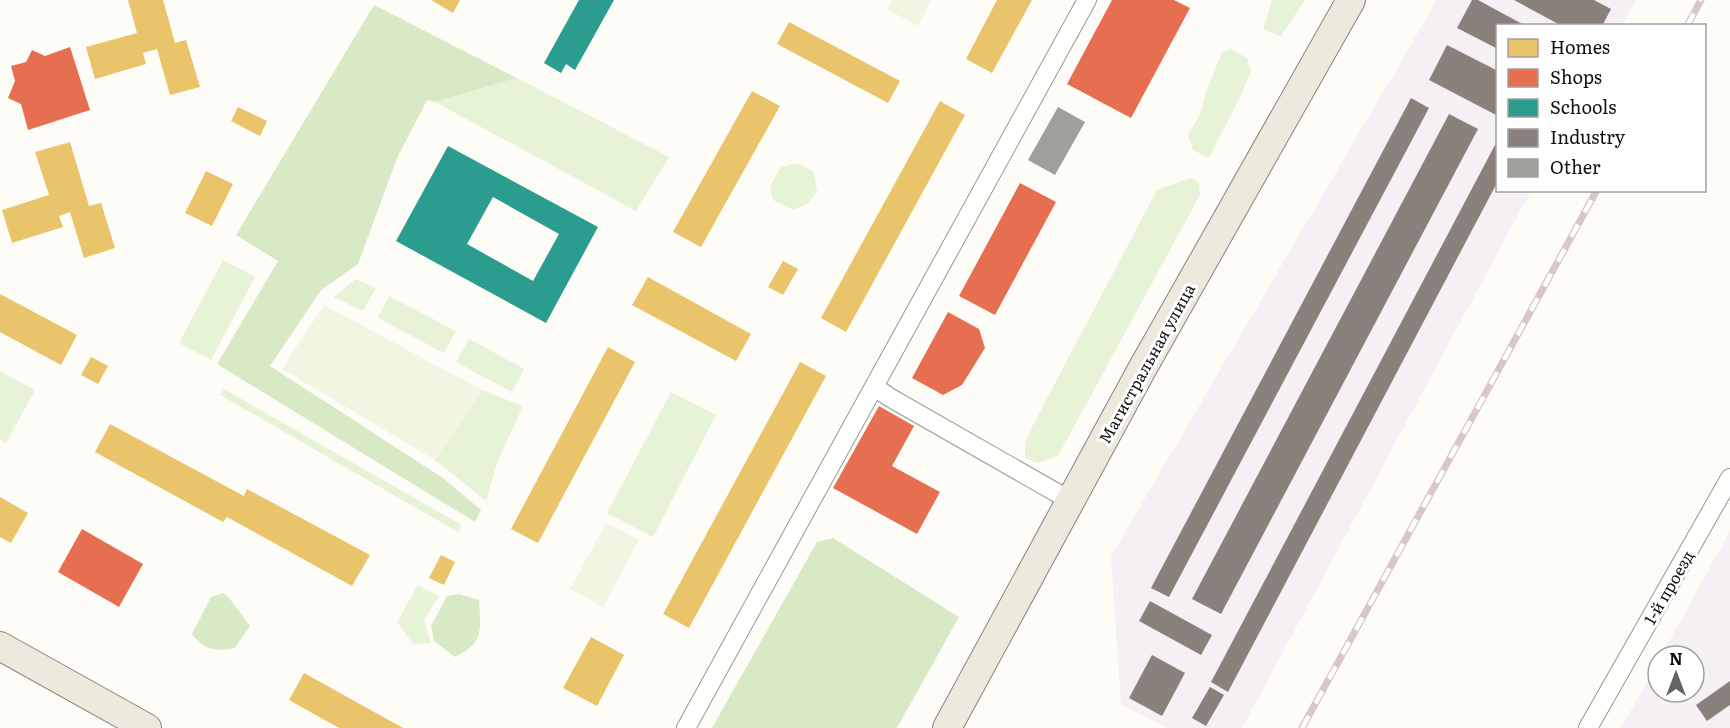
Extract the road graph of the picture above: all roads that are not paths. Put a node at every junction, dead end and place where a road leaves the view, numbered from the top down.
1 (1087, 0) edge
2 (1351, 0) edge
3 (875, 387) junction
4 (1730, 478) edge
5 (1071, 501) junction
6 (0, 646) edge
7 (147, 728) edge
8 (686, 728) edge
9 (946, 728) edge
10 (1588, 728) edge

1 - 3 street
2 - 5 main road, Магистральная улица
3 - 5 street
3 - 8 street
4 - 10 street, 1-й проезд
5 - 9 main road, Магистральная улица
6 - 7 main road

